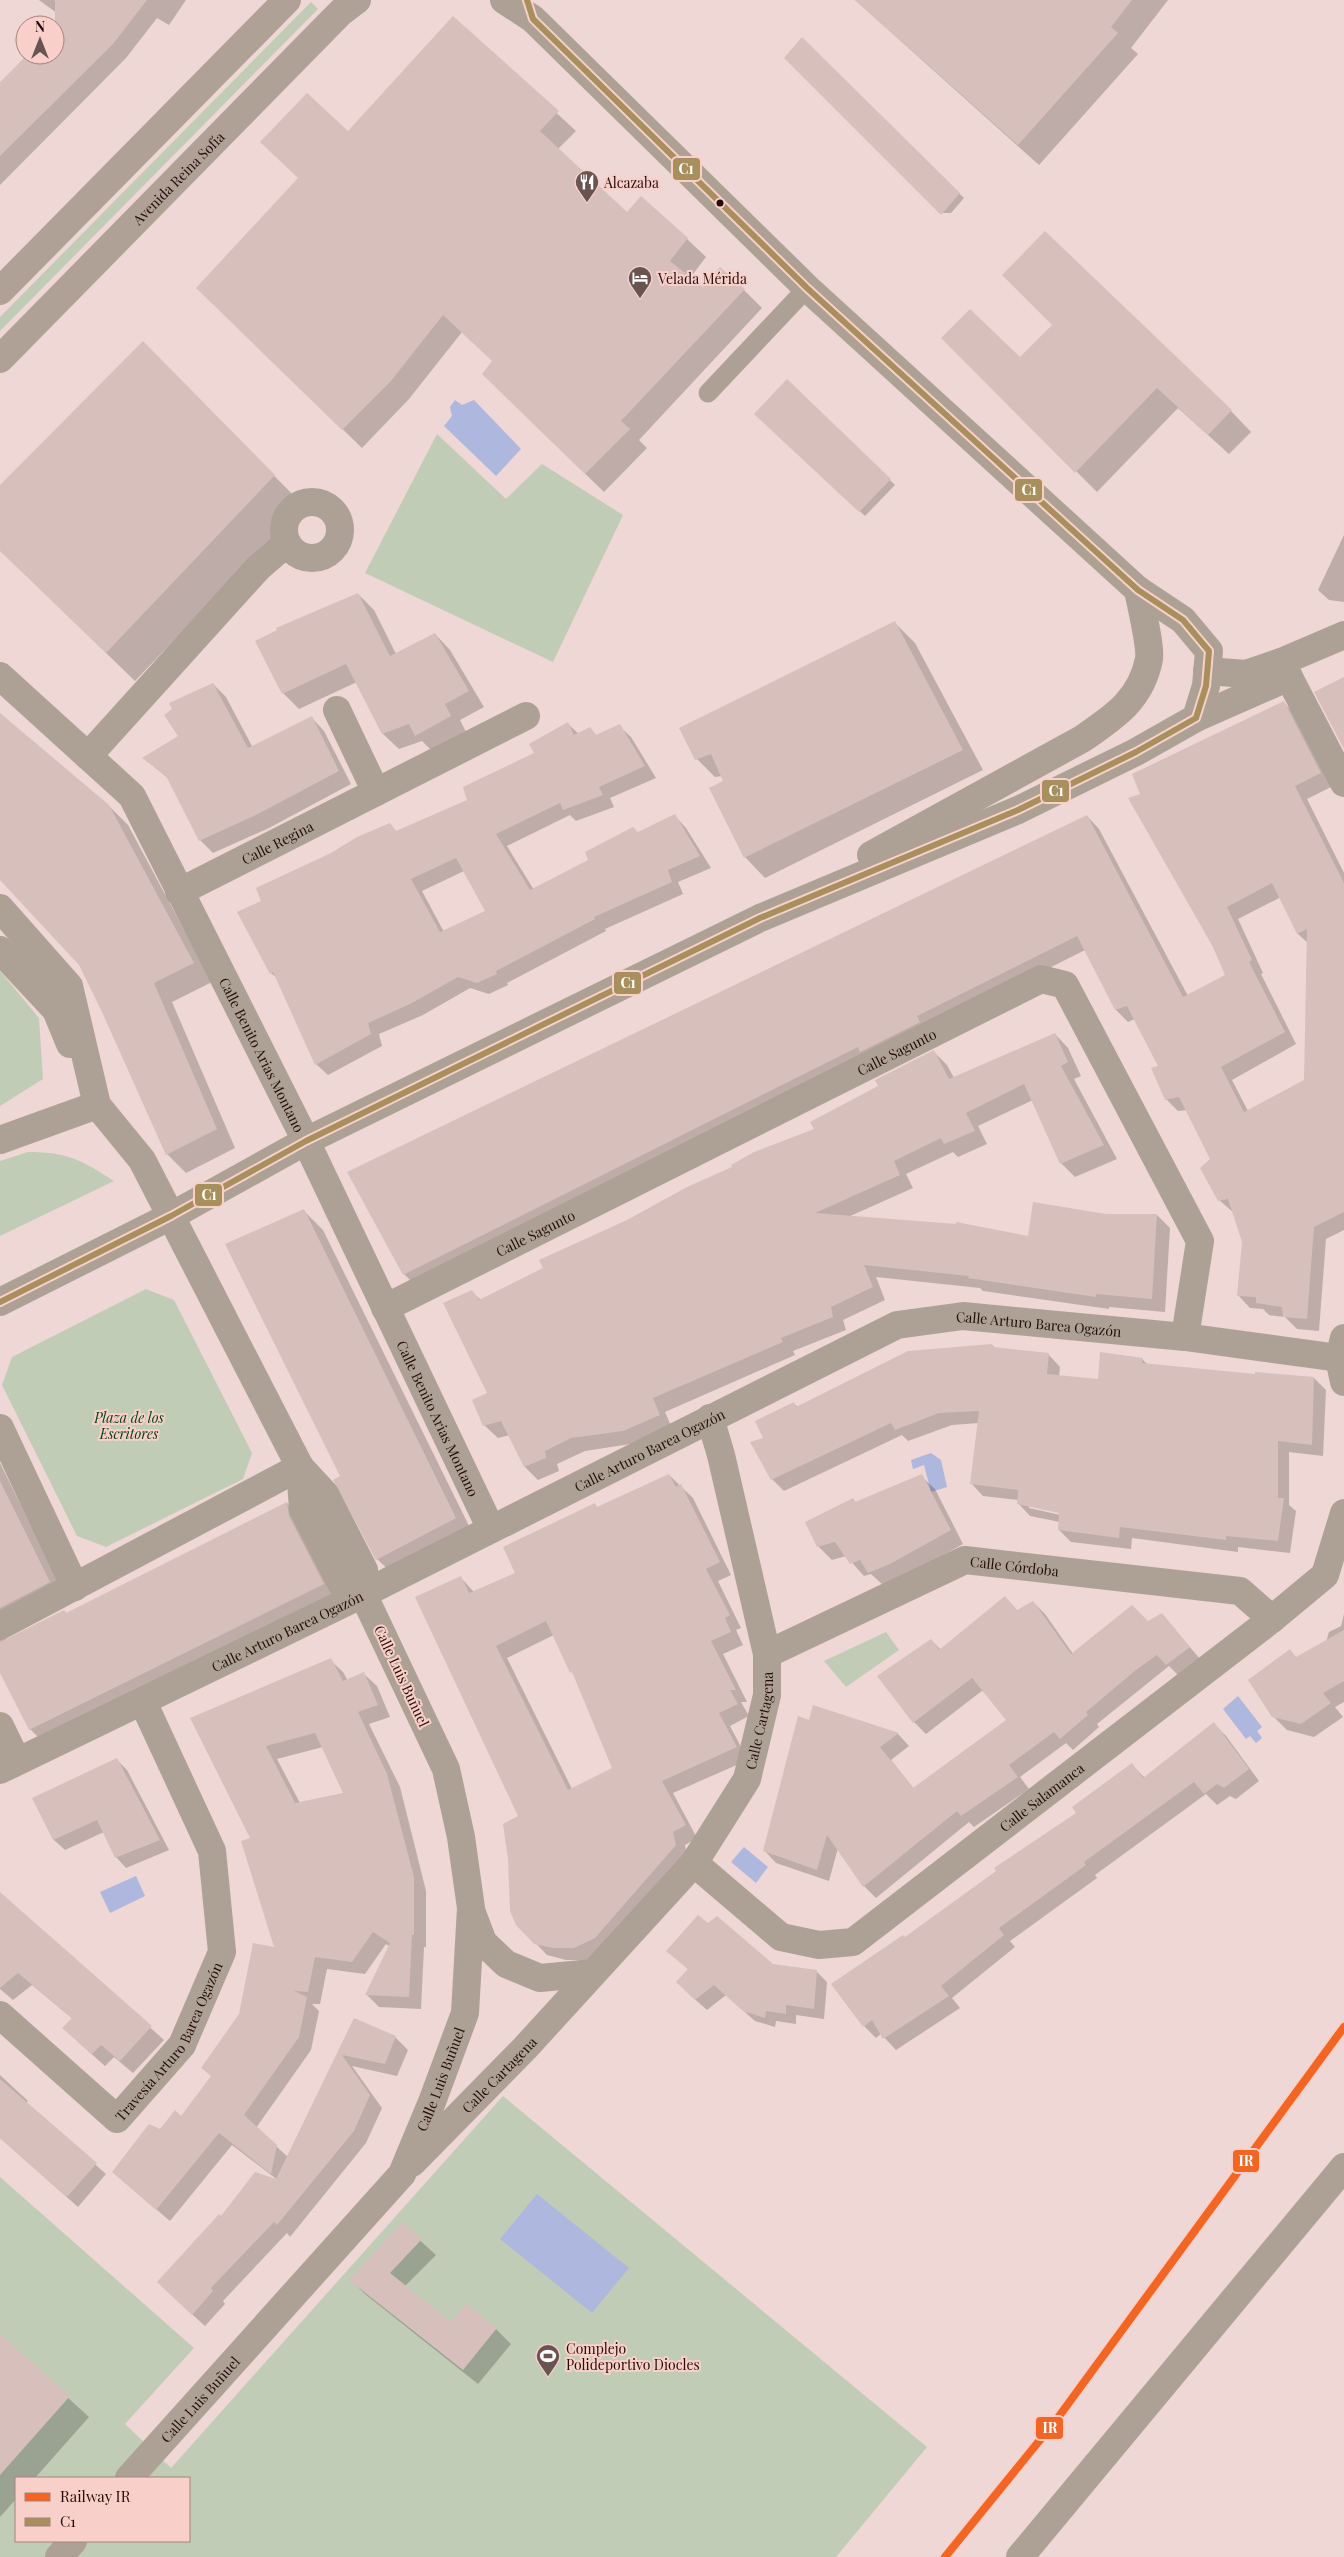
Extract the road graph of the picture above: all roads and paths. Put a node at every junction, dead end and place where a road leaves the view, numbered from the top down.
1 (287, 0) edge
2 (357, 0) edge
3 (504, 0) edge
4 (530, 9) edge
5 (808, 288) junction
6 (0, 290) edge
7 (0, 359) edge
8 (708, 392) dead end
9 (287, 543) dead end
10 (1138, 590) junction
11 (1344, 635) edge
12 (1208, 661) junction
13 (1283, 668) junction
14 (0, 676) edge
15 (337, 710) dead end
16 (526, 716) dead end
17 (1196, 718) junction
18 (88, 756) junction
19 (1344, 783) edge
20 (376, 792) junction
21 (179, 892) junction
22 (0, 908) edge
23 (731, 933) junction
24 (0, 950) edge
25 (97, 1105) junction
26 (0, 1140) edge
27 (306, 1142) junction
28 (171, 1216) junction
29 (0, 1302) edge
30 (385, 1308) junction
31 (1185, 1337) junction
32 (1342, 1359) edge
33 (710, 1418) junction
34 (0, 1428) edge
35 (300, 1467) junction
36 (1344, 1513) edge
37 (491, 1528) junction
38 (75, 1587) junction
39 (363, 1594) junction
40 (1272, 1619) junction
41 (0, 1626) edge
42 (767, 1654) junction
43 (143, 1702) junction
44 (0, 1726) edge
45 (9, 1766) edge
46 (694, 1864) junction
47 (471, 1908) junction
48 (593, 1973) junction
49 (0, 2016) edge
50 (1343, 2170) edge
51 (402, 2174) junction
52 (131, 2477) edge
53 (73, 2542) edge
54 (59, 2557) edge
55 (1020, 2557) edge

1 - 6 highway
2 - 7 highway, Avenida Reina Sofía
3 - 4 street
4 - 5 street
5 - 8 lane
5 - 10 street
9 - 18 street
10 - 12 street
10 - 23 street
11 - 13 street
12 - 13 street
12 - 17 street
13 - 17 street
13 - 19 street
14 - 18 street, Calle Benito Arias Montano
15 - 20 street
16 - 20 street, Calle Regina
17 - 23 street
18 - 21 street, Calle Benito Arias Montano
20 - 21 street, Calle Regina
21 - 27 street, Calle Benito Arias Montano
22 - 25 street
23 - 27 street
24 - 25 street
25 - 26 street
25 - 28 street
27 - 28 street
27 - 30 street, Calle Benito Arias Montano
28 - 29 street
28 - 35 street
30 - 31 street, Calle Sagunto
30 - 37 street, Calle Benito Arias Montano
31 - 32 street, Calle Arturo Barea Ogazón
31 - 33 street, Calle Arturo Barea Ogazón
33 - 37 street, Calle Arturo Barea Ogazón
33 - 42 street, Calle Cartagena
34 - 38 street
35 - 38 street
35 - 39 street
36 - 40 street, Calle Salamanca
37 - 39 street, Calle Arturo Barea Ogazón
38 - 41 street
39 - 43 street, Calle Arturo Barea Ogazón
39 - 47 street, Calle Luis Buñuel
40 - 42 street, Calle Córdoba
40 - 46 street, Calle Salamanca
42 - 46 street, Calle Cartagena
43 - 45 street, Calle Arturo Barea Ogazón
43 - 49 street, Travesía Arturo Barea Ogazón
44 - 45 street
46 - 48 street, Calle Cartagena
47 - 48 street
47 - 51 street, Calle Luis Buñuel
48 - 51 street, Calle Cartagena
50 - 55 street
51 - 52 street, Calle Luis Buñuel
53 - 54 street

